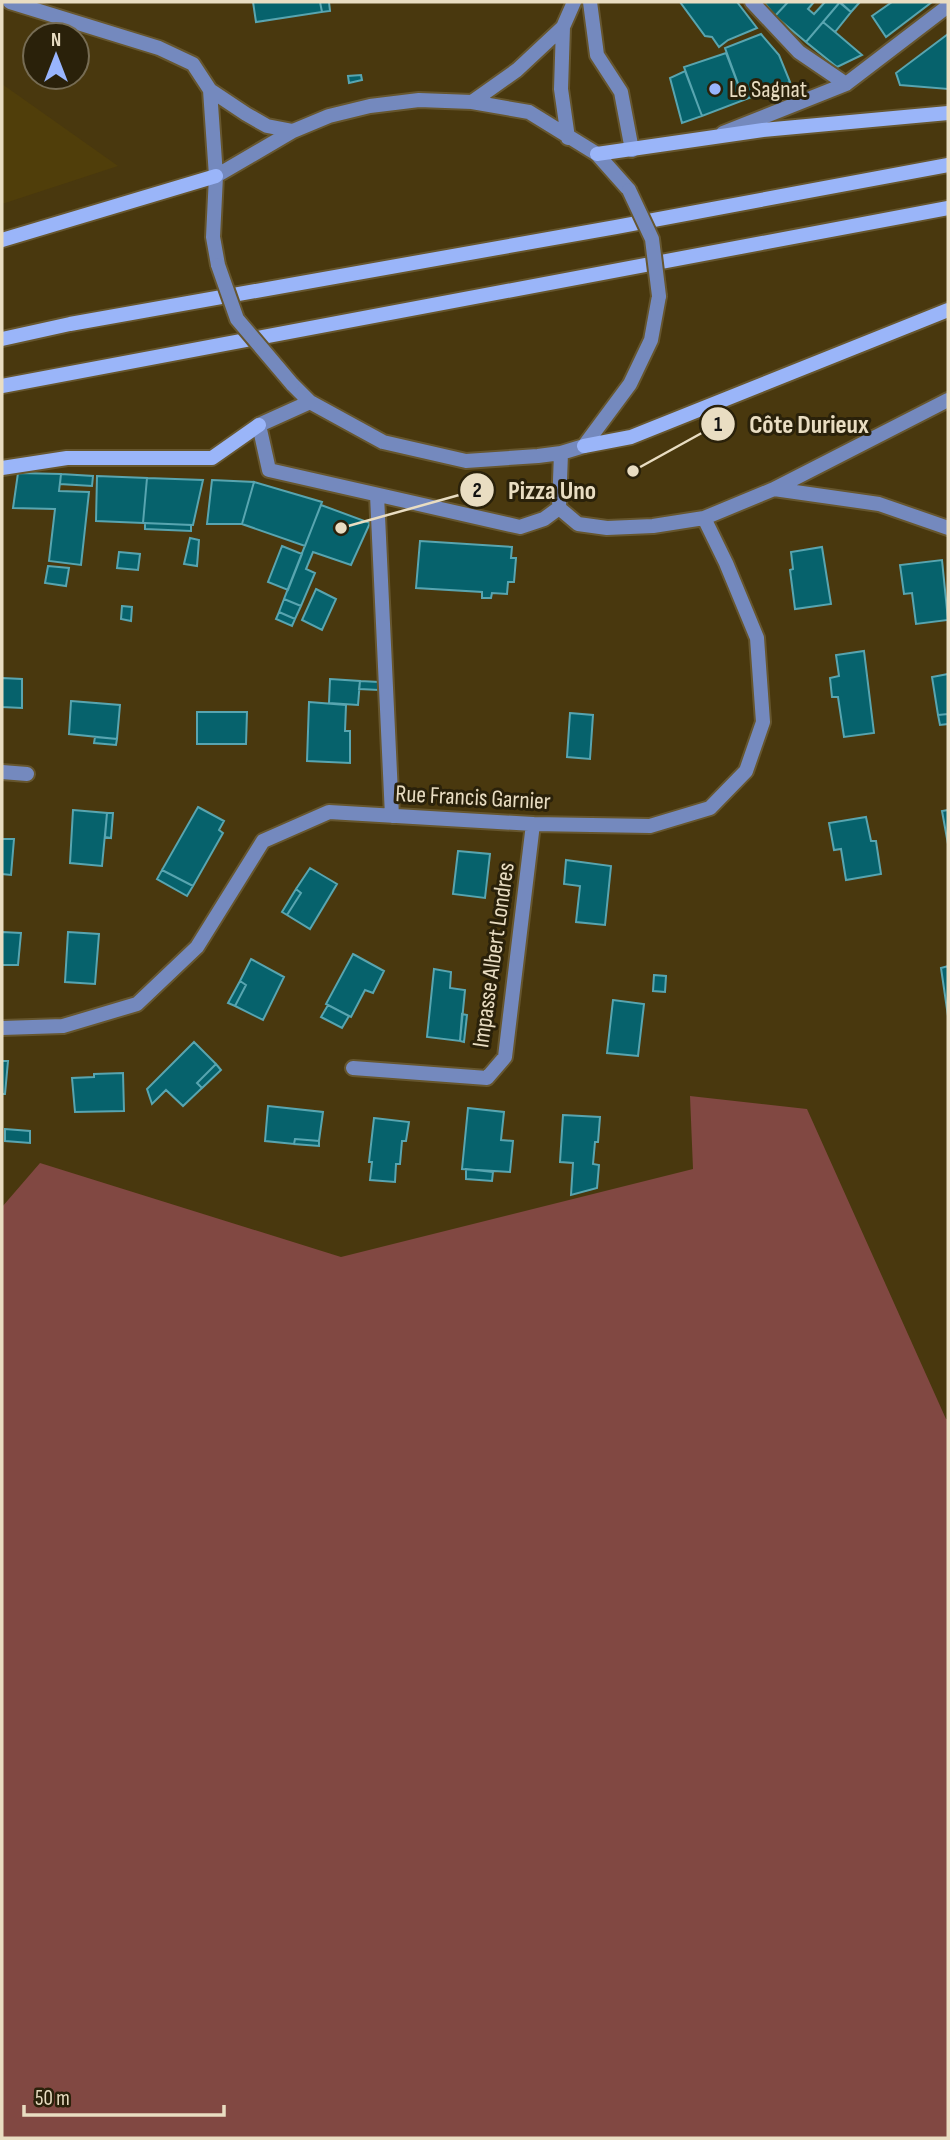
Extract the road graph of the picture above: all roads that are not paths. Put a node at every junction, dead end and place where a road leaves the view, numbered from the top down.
1 (10, 2) edge
2 (573, 2) edge
3 (590, 2) edge
4 (752, 2) edge
5 (948, 6) edge
6 (562, 27) junction
7 (846, 83) junction
8 (210, 90) junction
9 (472, 102) junction
10 (948, 113) edge
11 (293, 131) junction
12 (568, 138) junction
13 (712, 138) junction
14 (632, 150) junction
15 (597, 154) junction
16 (948, 165) edge
17 (216, 176) junction
18 (948, 208) edge
19 (2, 240) edge
20 (948, 310) edge
21 (2, 340) edge
22 (2, 386) edge
23 (948, 400) edge
24 (310, 402) junction
25 (259, 425) junction
26 (584, 446) junction
27 (561, 453) junction
28 (2, 468) edge
29 (774, 489) junction
30 (377, 495) junction
31 (559, 508) junction
32 (704, 518) junction
33 (948, 528) edge
34 (2, 772) edge
35 (27, 774) dead end
36 (392, 816) junction
37 (533, 824) junction
38 (2, 1028) edge
39 (353, 1068) dead end

1 - 8 street
2 - 6 street
3 - 14 street
4 - 7 street
5 - 7 street
6 - 9 street
6 - 12 street
7 - 13 street
8 - 11 street
8 - 17 street
9 - 11 street
9 - 12 street
10 - 13 main road
11 - 17 street
12 - 15 street
13 - 14 main road
14 - 15 main road
15 - 26 street, bridge
16 - 21 main road
17 - 19 main road
17 - 24 street, bridge
18 - 22 main road
20 - 26 main road
23 - 29 street
24 - 25 street
24 - 27 street
25 - 28 main road
25 - 30 street
26 - 27 street
27 - 31 street
29 - 32 street
29 - 33 street
30 - 31 street
30 - 36 street
31 - 32 street
32 - 37 street, Rue Francis Garnier
34 - 35 street
36 - 37 street, Rue Francis Garnier
36 - 38 street, Rue Francis Garnier
37 - 39 street, Impasse Albert Londres

